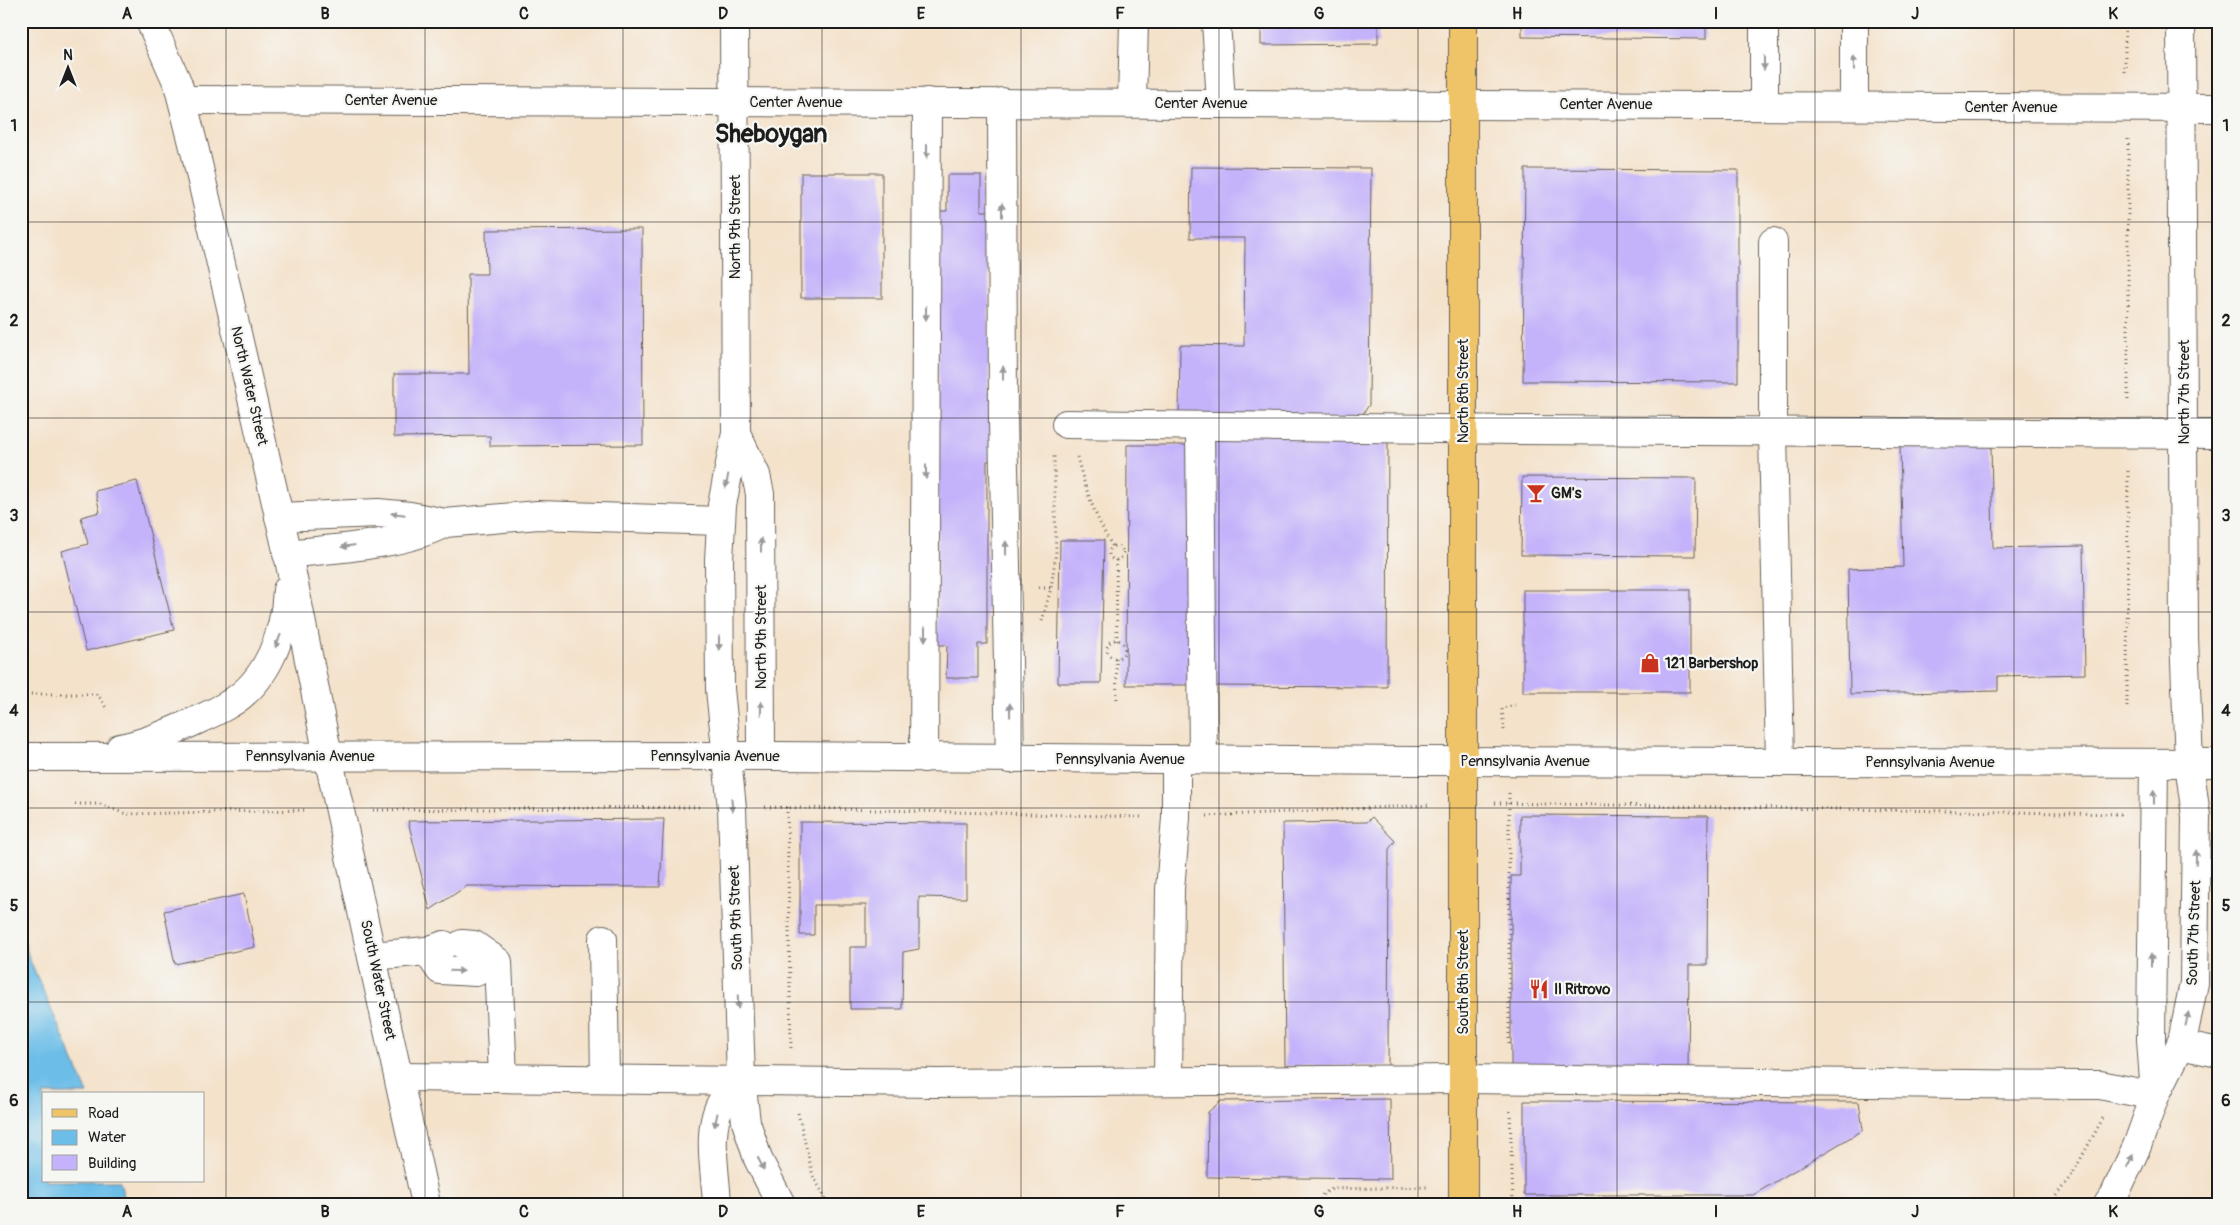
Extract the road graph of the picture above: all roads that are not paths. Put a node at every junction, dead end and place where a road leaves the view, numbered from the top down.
1 (150, 21) edge
2 (734, 21) edge
3 (1134, 21) edge
4 (1216, 21) edge
5 (1463, 21) edge
6 (1764, 21) edge
7 (1854, 21) edge
8 (2181, 21) edge
9 (183, 100) junction
10 (734, 102) junction
11 (927, 102) junction
12 (1002, 102) junction
13 (1132, 103) junction
14 (1221, 103) junction
15 (1463, 104) junction
16 (1764, 106) junction
17 (1854, 106) junction
18 (2181, 108) junction
19 (2219, 108) edge
20 (1773, 242) dead end
21 (1066, 424) dead end
22 (1200, 426) junction
23 (1463, 430) junction
24 (1773, 432) junction
25 (736, 433) junction
26 (2184, 433) junction
27 (2219, 434) edge
28 (278, 516) junction
29 (720, 521) junction
30 (446, 523) junction
31 (288, 557) junction
32 (328, 756) junction
33 (727, 756) junction
34 (761, 756) junction
35 (21, 757) edge
36 (74, 757) junction
37 (924, 758) junction
38 (1010, 759) junction
39 (1176, 759) junction
40 (1203, 759) junction
41 (1462, 761) junction
42 (1780, 762) junction
43 (2154, 763) junction
44 (2189, 763) junction
45 (2219, 763) edge
46 (603, 939) dead end
47 (372, 956) junction
48 (2180, 1045) junction
49 (2219, 1053) edge
50 (399, 1077) junction
51 (503, 1077) junction
52 (605, 1078) junction
53 (741, 1079) junction
54 (1463, 1079) junction
55 (1168, 1081) junction
56 (2155, 1096) junction
57 (1463, 1196) edge
58 (426, 1204) edge
59 (717, 1204) edge
60 (781, 1204) edge
61 (2108, 1204) edge

1 - 9 street, North Water Street
2 - 10 street, North 9th Street
3 - 13 street
4 - 14 street
5 - 15 main road, North 8th Street
6 -> 16 street
17 -> 7 street
8 - 18 street, North 7th Street
9 - 10 street, Center Avenue
9 - 28 street, North Water Street
10 - 11 street, Center Avenue
10 - 25 street, North 9th Street
11 - 12 street, Center Avenue
11 -> 37 street
12 - 13 street, Center Avenue
38 -> 12 street
13 - 14 street, Center Avenue
14 - 15 street, Center Avenue
15 - 16 street, Center Avenue
15 - 23 main road, North 8th Street
16 - 17 street, Center Avenue
17 - 18 street, Center Avenue
18 - 19 street, Center Avenue
18 - 26 street, North 7th Street
20 - 24 street
21 - 22 street
22 - 23 street
22 - 40 street
23 - 24 street
23 - 41 main road, North 8th Street
24 - 26 street
24 - 42 street
25 -> 29 street, North 9th Street
34 -> 25 street, North 9th Street
26 - 27 street
26 - 44 street, North 7th Street
30 -> 28 street
28 - 31 street, North Water Street
29 - 30 street
29 -> 33 street, North 9th Street
30 -> 31 street
31 - 32 street, North Water Street
31 -> 36 street
32 - 33 street, Pennsylvania Avenue
32 - 36 street, Pennsylvania Avenue
32 - 47 street, South Water Street
33 - 34 street, Pennsylvania Avenue
33 -> 53 street, South 9th Street
34 - 37 street, Pennsylvania Avenue
35 - 36 street, Pennsylvania Avenue
37 - 38 street, Pennsylvania Avenue
38 - 39 street, Pennsylvania Avenue
39 - 40 street, Pennsylvania Avenue
39 - 55 street
40 - 41 street, Pennsylvania Avenue
41 - 42 street, Pennsylvania Avenue
41 - 54 main road, South 8th Street
42 - 43 street, Pennsylvania Avenue
43 - 44 street, Pennsylvania Avenue
56 -> 43 street, South 7th Street
44 - 45 street, Pennsylvania Avenue
48 -> 44 street, South 7th Street
46 - 52 street
47 - 50 street, South Water Street
47 - 51 street
48 - 49 street
48 - 56 street, South 7th Street
50 - 51 street
50 - 58 street, South Water Street
51 - 52 street
52 - 53 street
53 - 55 street
53 -> 59 street
53 -> 60 street, South 9th Street
54 - 55 street
54 - 56 street
54 - 57 main road, South 8th Street
61 -> 56 street, South 7th Street

